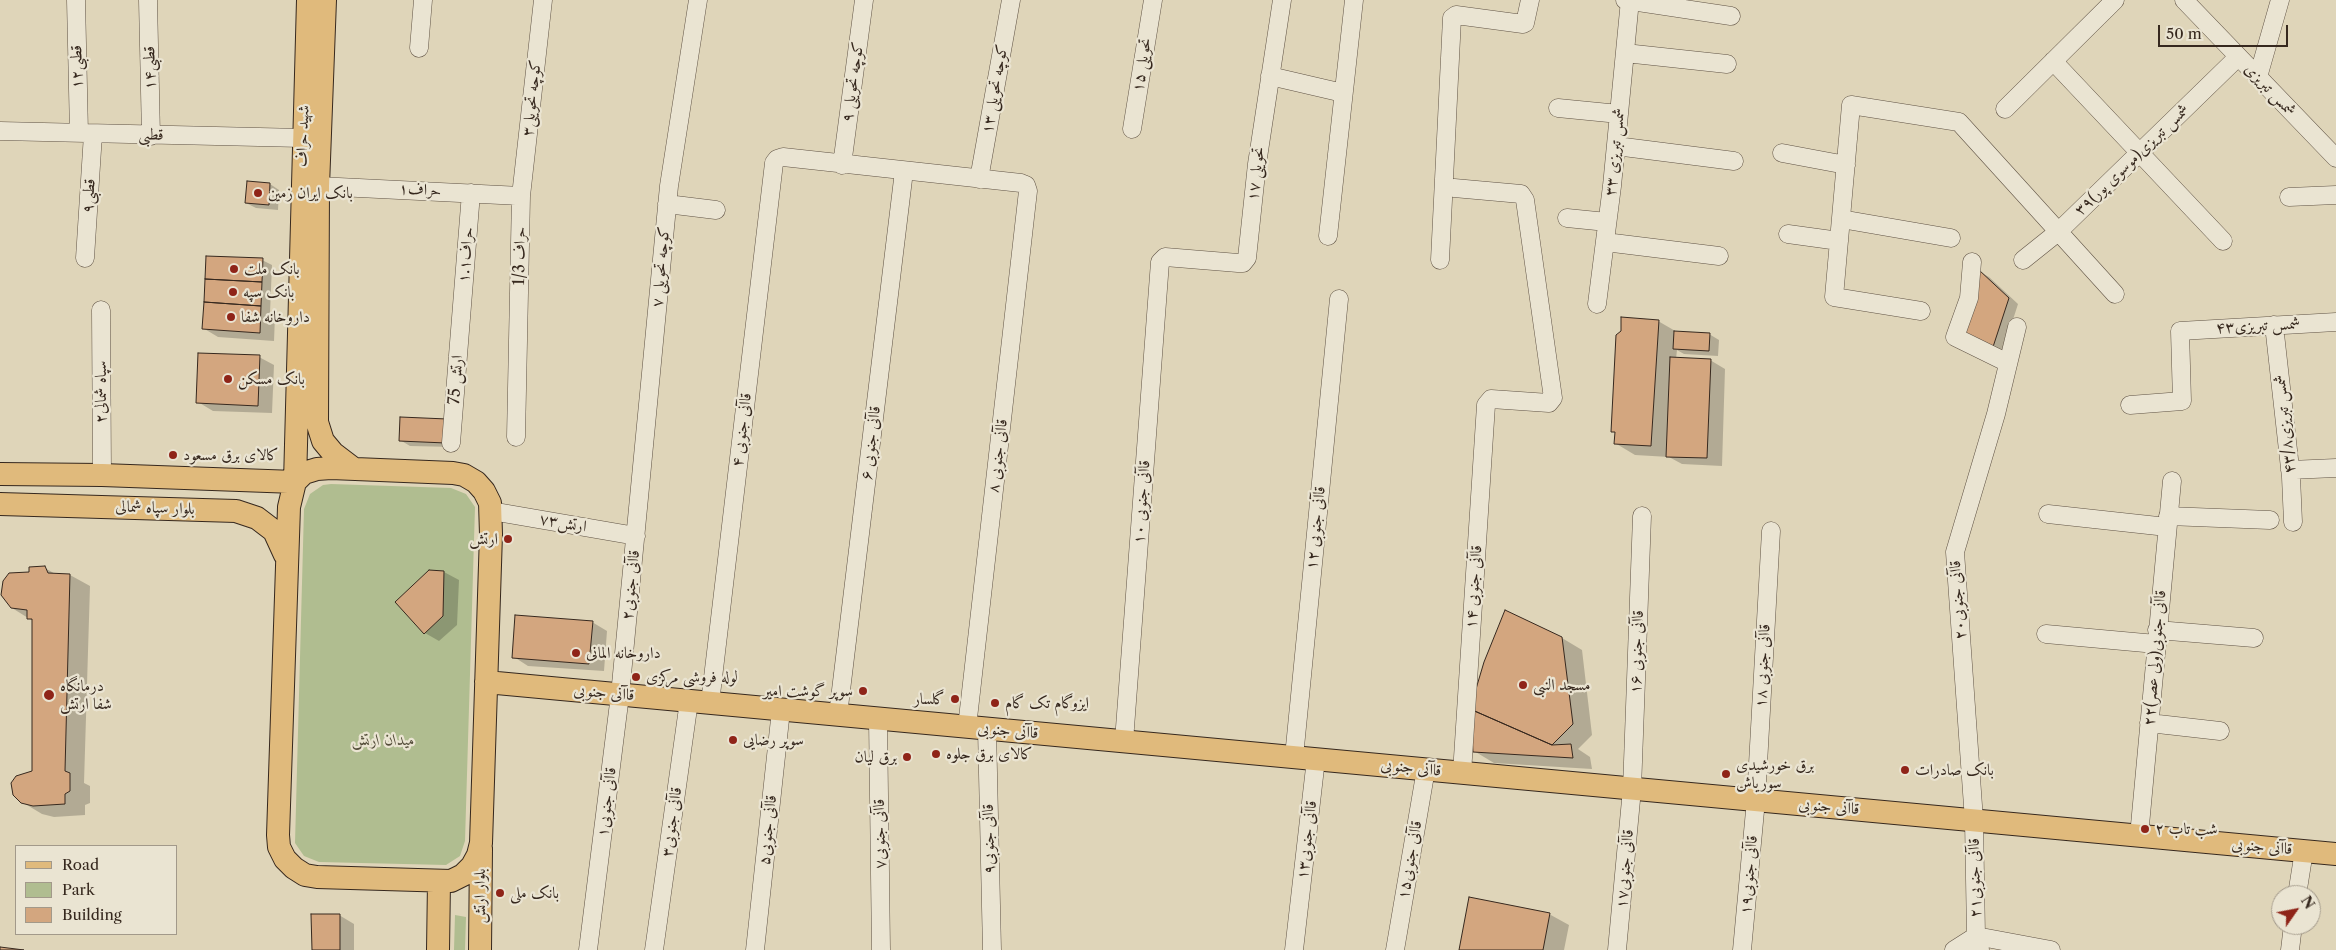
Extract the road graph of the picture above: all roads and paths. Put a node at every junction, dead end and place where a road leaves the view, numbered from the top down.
1 (76, 0) edge
2 (148, 0) edge
3 (308, 0) edge
4 (325, 0) edge
5 (423, 0) edge
6 (543, 0) edge
7 (698, 0) edge
8 (864, 0) edge
9 (1011, 0) edge
10 (1153, 0) edge
11 (1282, 0) edge
12 (1354, 0) edge
13 (1530, 0) edge
14 (1625, 0) edge
15 (1630, 0) edge
16 (2115, 0) edge
17 (2184, 0) edge
18 (2280, 0) edge
19 (1731, 16) dead end
20 (419, 48) dead end
21 (1625, 53) junction
22 (2238, 57) junction
23 (2054, 61) junction
24 (1727, 64) dead end
25 (1270, 76) junction
26 (2258, 77) junction
27 (1343, 93) junction
28 (1558, 108) dead end
29 (2004, 109) dead end
30 (1619, 114) junction
31 (1132, 129) dead end
32 (0, 131) edge
33 (86, 134) junction
34 (152, 136) junction
35 (302, 138) junction
36 (1616, 146) junction
37 (2139, 152) junction
38 (1782, 154) dead end
39 (2336, 158) edge
40 (1734, 161) dead end
41 (842, 165) junction
42 (1846, 165) junction
43 (904, 171) junction
44 (980, 179) junction
45 (318, 186) junction
46 (1454, 188) dead end
47 (471, 193) junction
48 (2336, 195) edge
49 (521, 196) junction
50 (2289, 197) dead end
51 (667, 204) junction
52 (716, 210) dead end
53 (1567, 218) dead end
54 (1841, 218) junction
55 (1607, 222) junction
56 (2057, 232) junction
57 (1788, 234) dead end
58 (1328, 236) dead end
59 (1951, 238) dead end
60 (1839, 241) junction
61 (2223, 241) dead end
62 (1605, 242) junction
63 (1718, 256) dead end
64 (85, 258) dead end
65 (1440, 260) dead end
66 (2022, 260) dead end
67 (1160, 262) joint
68 (1972, 262) dead end
69 (2115, 294) dead end
70 (1339, 299) dead end
71 (1596, 304) dead end
72 (101, 310) dead end
73 (1921, 311) dead end
74 (461, 318) joint
75 (2336, 322) edge
76 (2274, 325) junction
77 (2017, 327) dead end
78 (308, 351) junction
79 (2008, 363) junction
80 (2130, 405) dead end
81 (516, 437) dead end
82 (451, 443) dead end
83 (2336, 468) edge
84 (354, 469) junction
85 (2290, 470) junction
86 (0, 474) edge
87 (102, 475) junction
88 (237, 481) junction
89 (2172, 481) dead end
90 (295, 482) junction
91 (0, 504) edge
92 (236, 511) junction
93 (491, 511) junction
94 (2048, 514) dead end
95 (1642, 516) dead end
96 (2270, 520) dead end
97 (2168, 521) junction
98 (2293, 522) dead end
99 (1771, 531) dead end
100 (636, 536) junction
101 (287, 559) junction
102 (2046, 634) dead end
103 (2156, 636) junction
104 (2254, 638) dead end
105 (486, 682) junction
106 (620, 695) junction
107 (700, 702) junction
108 (782, 710) junction
109 (838, 715) junction
110 (878, 718) junction
111 (2149, 723) junction
112 (977, 728) junction
113 (2220, 731) dead end
114 (1124, 742) junction
115 (1294, 757) junction
116 (1316, 759) junction
117 (1426, 769) junction
118 (1462, 773) junction
119 (1632, 789) junction
120 (1756, 800) junction
121 (1974, 820) junction
122 (2139, 836) junction
123 (481, 843) junction
124 (2304, 851) junction
125 (2336, 854) edge
126 (439, 882) junction
127 (2299, 885) edge
128 (2292, 935) edge
129 (1978, 943) edge
130 (654, 947) edge
131 (2290, 948) edge
132 (438, 950) edge
133 (480, 950) edge
134 (588, 950) edge
135 (755, 950) edge
136 (881, 950) edge
137 (992, 950) edge
138 (1294, 950) edge
139 (1395, 950) edge
140 (1617, 950) edge
141 (1742, 950) edge
142 (1954, 950) edge
143 (2051, 950) edge

1 - 33 street, قطبی۱۲
2 - 34 street, قطبی۱۴
3 - 35 main road, شهید حراف
4 - 45 main road
5 - 20 street
6 - 49 street, کوچه تحویلی۳
7 - 51 street, کوچه تحویلی ۷
8 - 41 street, کوچه تحویلی ۹
9 - 44 street, کوچه تحویلی ۱۳
10 - 31 street, تحویلی ۱۵
11 - 25 street, تحویلی ۱۷
12 - 27 street
13 - 65 street
14 - 15 street
15 - 19 street
15 - 21 street, شمس تبریزی ۳۳
16 - 23 street
17 - 22 street, شمس تبریزی
18 - 26 street
21 - 24 street
21 - 30 street, شمس تبریزی ۳۳
22 - 26 street, شمس تبریزی
22 - 37 street, شمس تبریزی(موسوی پور)۳۹
23 - 29 street
23 - 37 street
25 - 27 street
25 - 67 street, تحویلی ۱۷
26 - 39 street, شمس تبریزی
27 - 58 street
28 - 30 street
30 - 36 street, شمس تبریزی ۳۳
32 - 33 street, قطبی
33 - 34 street, قطبی
33 - 64 street, قطبی۹
34 - 35 street, قطبی
35 - 78 main road, شهید حراف
36 - 40 street
36 - 55 street, شمس تبریزی ۳۳
37 - 56 street, شمس تبریزی(موسوی پور)۳۹
37 - 61 street
38 - 42 street
41 - 43 street
41 - 107 street, قاآنی جنوبی ۴
42 - 54 street
42 - 56 street
43 - 44 street
43 - 109 street, قاآنی جنوبی ۶
44 - 112 street, قاآنی جنوبی ۸
45 - 47 street, حراف۱
45 - 78 main road
46 - 118 street, قاآنی جنوبی ۱۴
47 - 49 street, حراف۱
47 - 74 street, حراف۱.۱
48 - 50 street
49 - 81 street, 1/3 حراف
51 - 52 street
51 - 100 street, کوچه تحویلی ۷
53 - 55 street
54 - 59 street
54 - 60 street
55 - 62 street, شمس تبریزی ۳۳
56 - 66 street, شمس تبریزی(موسوی پور)۳۹
56 - 69 street
57 - 60 street
60 - 73 street
62 - 63 street
62 - 71 street, شمس تبریزی ۳۳
67 - 114 street, قاآنی جنوبی ۱۰
68 - 79 street
70 - 115 street, قاآنی جنوبی ۱۲
72 - 87 street, سپاه شمالی۲
74 - 82 street, 75 ارتش
75 - 76 street, شمس تبریزی۴۳
76 - 80 street, شمس تبریزی۴۳
76 - 85 street, شمس تبریزی۴۳/۸
77 - 79 street, ۲۰قاآنی جنوبی
78 - 84 main road
78 - 90 main road, شهید حراف
79 - 121 street, ۲۰قاآنی جنوبی
83 - 85 street
84 - 90 main road
84 - 93 main road
85 - 98 street, شمس تبریزی۴۳/۸
86 - 87 main road, بلوار سپاه شمالی
87 - 88 main road, بلوار سپاه شمالی
88 - 90 main road, بلوار سپاه شمالی
88 - 92 main road
89 - 97 street, ۲۲قاآنی جنوبی(ولی عصر)
90 - 101 main road
91 - 92 main road, بلوار سپاه شمالی
92 - 101 main road, بلوار سپاه شمالی
93 - 100 street, ارتش۷۳
93 - 105 main road
94 - 97 street
95 - 119 street, قاآنی جنوبی ۱۶
96 - 97 street
97 - 103 street, ۲۲قاآنی جنوبی(ولی عصر)
99 - 120 street, قاآنی جنوبی ۱۸
100 - 106 street, ۲قاآنی جنوبی
101 - 126 main road
102 - 103 street
103 - 104 street
103 - 111 street, ۲۲قاآنی جنوبی(ولی عصر)
105 - 106 main road, قاآنی جنوبی
105 - 123 main road
106 - 107 main road, قاآنی جنوبی
106 - 134 street, قاآنی جنوبی۱
107 - 108 main road, قاآنی جنوبی
107 - 130 street, قاآنی جنوبی۳
108 - 109 main road, قاآنی جنوبی
108 - 135 street, قاآنی جنوبی۵
109 - 110 main road, قاآنی جنوبی
110 - 112 main road, قاآنی جنوبی
110 - 136 street, قاآنی جنوبی۷
111 - 113 street
111 - 122 street, ۲۲قاآنی جنوبی(ولی عصر)
112 - 114 main road, قاآنی جنوبی
112 - 137 street, قاآنی جنوبی۹
114 - 115 main road, قاآنی جنوبی
115 - 116 main road, قاآنی جنوبی
116 - 117 main road, قاآنی جنوبی
116 - 138 street, قاآنی جنوبی۱۳
117 - 118 main road, قاآنی جنوبی
117 - 139 street, قاآنی جنوبی۱۵
118 - 119 main road, قاآنی جنوبی
119 - 120 main road, قاآنی جنوبی
119 - 140 street, قاآنی جنوبی۱۷
120 - 121 main road, قاآنی جنوبی
120 - 141 street, قاآنی جنوبی۱۹
121 - 122 main road, قاآنی جنوبی
121 - 129 street, قاآنی جنوبی۲۱
122 - 124 main road, قاآنی جنوبی
123 - 126 main road
123 - 133 main road, بلوار ارتش
124 - 125 main road, قاآنی جنوبی
124 - 127 street
126 - 132 main road
128 - 131 street
129 - 142 street
129 - 143 street

